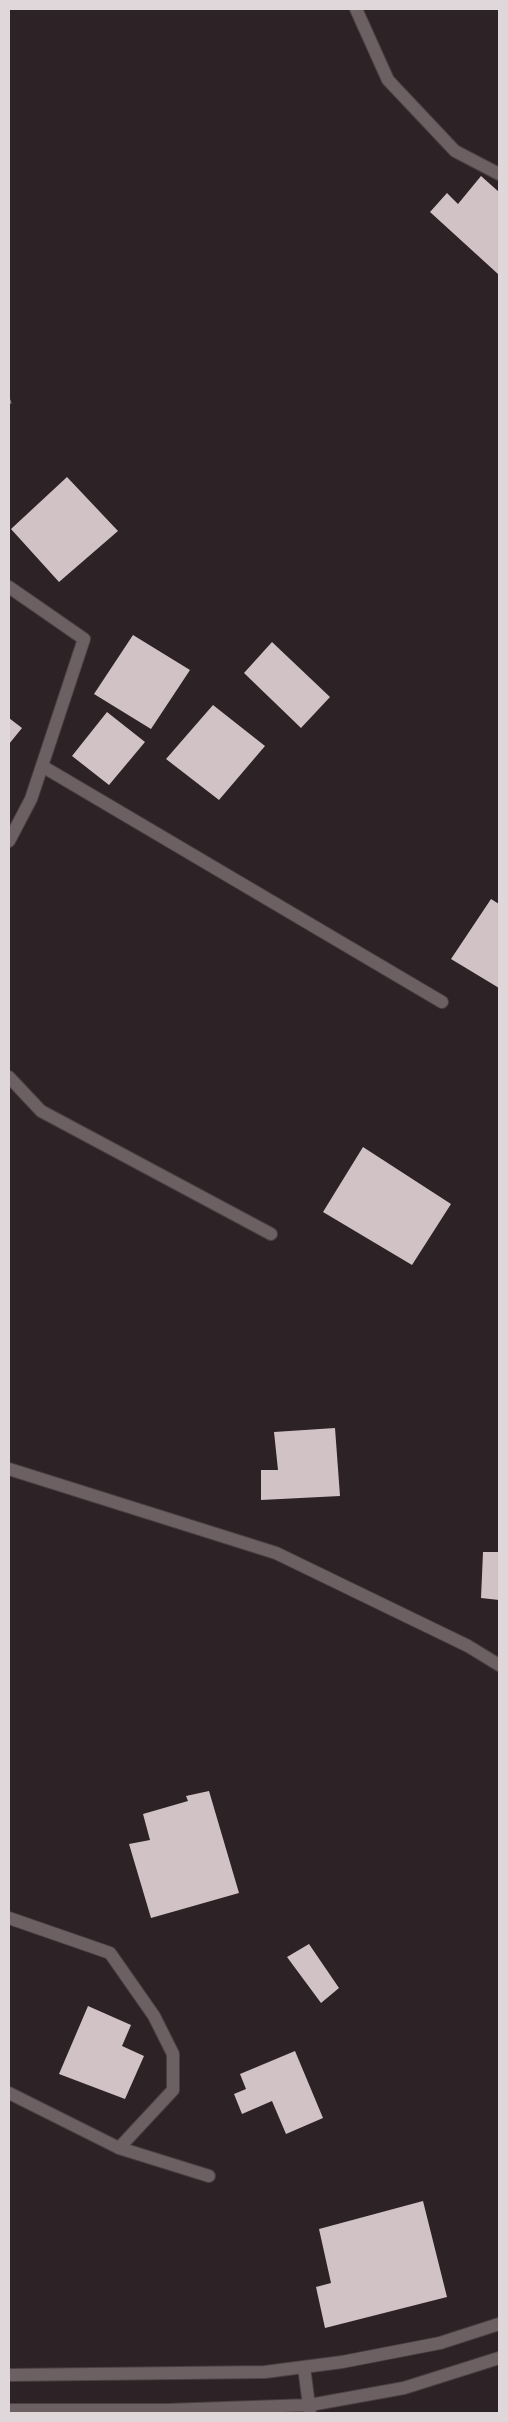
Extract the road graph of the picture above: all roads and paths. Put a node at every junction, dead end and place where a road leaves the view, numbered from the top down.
1 (356, 9) edge
2 (499, 174) edge
3 (9, 400) edge
4 (12, 406) dead end
5 (9, 587) edge
6 (42, 766) junction
7 (9, 841) edge
8 (442, 1002) dead end
9 (9, 1077) edge
10 (271, 1234) dead end
11 (9, 1469) edge
12 (499, 1665) edge
13 (9, 1918) edge
14 (9, 2093) edge
15 (119, 2148) junction
16 (209, 2176) dead end
17 (499, 2324) edge
18 (499, 2358) edge
19 (304, 2367) junction
20 (9, 2374) edge
21 (310, 2409) edge
22 (9, 2410) edge

1 - 2 street
3 - 4 path
5 - 6 street
6 - 7 street
6 - 8 street
9 - 10 street
11 - 12 street
13 - 15 street
14 - 15 street
15 - 16 street
17 - 19 street
18 - 21 street
19 - 20 street
19 - 21 street
21 - 22 street

